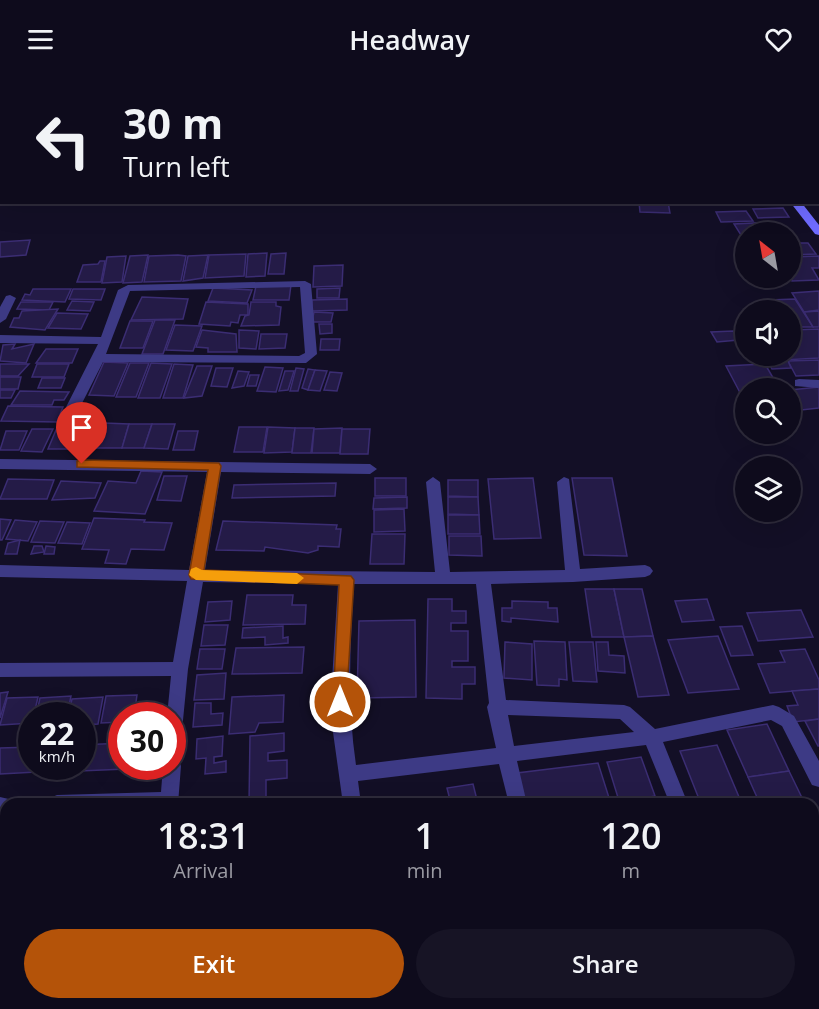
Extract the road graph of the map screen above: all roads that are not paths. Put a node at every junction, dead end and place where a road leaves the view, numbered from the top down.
1 (797, 204) edge
2 (819, 232) edge
3 (10, 298) dead end
4 (0, 319) edge
5 (0, 339) edge
6 (105, 341) junction
7 (99, 358) junction
8 (801, 383) edge
9 (819, 384) edge
10 (69, 415) dead end
11 (0, 464) edge
12 (215, 466) junction
13 (370, 469) dead end
14 (433, 482) dead end
15 (564, 482) dead end
16 (0, 571) edge
17 (645, 571) dead end
18 (196, 575) junction
19 (573, 576) junction
20 (443, 578) junction
21 (483, 578) junction
22 (346, 580) junction
23 (180, 669) junction
24 (0, 670) edge
25 (177, 702) edge
26 (496, 707) junction
27 (652, 736) junction
28 (505, 755) junction
29 (349, 774) junction
30 (819, 779) edge
31 (171, 780) edge
32 (169, 798) edge
33 (351, 798) edge
34 (516, 798) edge
35 (677, 798) edge

1 - 2 street
3 - 4 street
5 - 6 street
6 - 7 street
6 - 7 street
7 - 10 street
8 - 9 street
11 - 12 street
12 - 13 street
12 - 18 street
14 - 20 street
15 - 19 street
16 - 18 street
17 - 19 street
18 - 22 street
18 - 23 street
19 - 21 street
20 - 21 street
20 - 22 street
21 - 26 street
22 - 29 street
23 - 24 street
23 - 25 street
26 - 27 street
26 - 28 street
27 - 28 street
27 - 30 street
27 - 35 street
28 - 29 street
28 - 34 street
29 - 33 street
31 - 32 street

